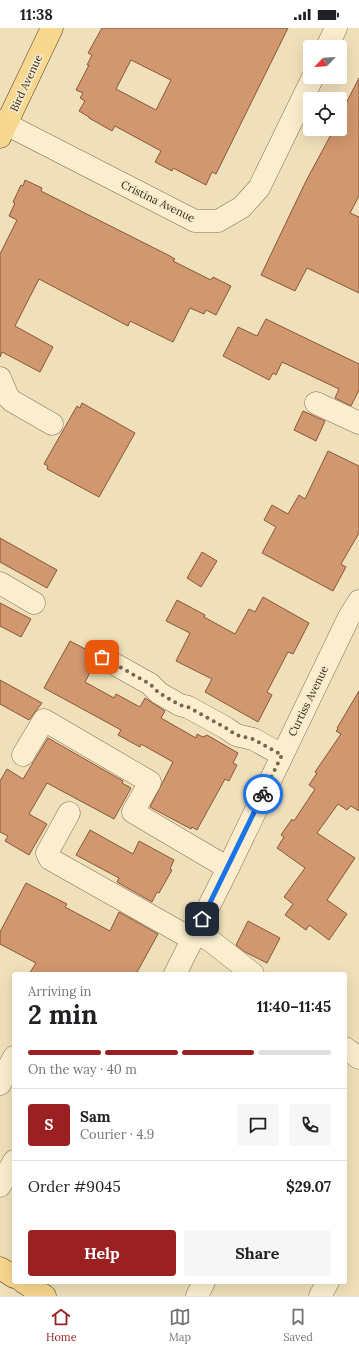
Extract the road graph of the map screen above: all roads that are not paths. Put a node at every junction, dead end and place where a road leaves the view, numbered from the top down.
1 (52, 28) edge
2 (336, 28) edge
3 (330, 40) edge
4 (310, 84) edge
5 (2, 128) edge
6 (0, 378) edge
7 (316, 403) dead end
8 (359, 423) edge
9 (52, 424) dead end
10 (0, 583) edge
11 (359, 601) edge
12 (34, 603) dead end
13 (102, 657) dead end
14 (23, 755) dead end
15 (282, 755) junction
16 (69, 813) dead end
17 (228, 868) junction
18 (194, 935) junction
19 (176, 972) edge
20 (250, 972) edge
21 (347, 1049) edge
22 (359, 1058) edge
23 (12, 1062) edge
24 (0, 1084) edge
25 (12, 1165) edge
26 (0, 1186) edge
27 (0, 1268) edge
28 (12, 1276) edge
29 (203, 1284) edge
30 (327, 1284) edge
31 (197, 1296) edge
32 (320, 1296) edge

1 - 5 main road, Bird Avenue
2 - 3 street
4 - 5 street, Cristina Avenue
6 - 9 street
7 - 8 street
10 - 12 street
11 - 15 street, Curtiss Avenue
13 - 15 street
14 - 17 street
15 - 17 street, Curtiss Avenue
16 - 18 street
17 - 18 street, Curtiss Avenue
18 - 19 street, Curtiss Avenue
18 - 20 street
21 - 22 street
23 - 24 street
25 - 26 street
27 - 28 main road
29 - 31 street
30 - 32 street

